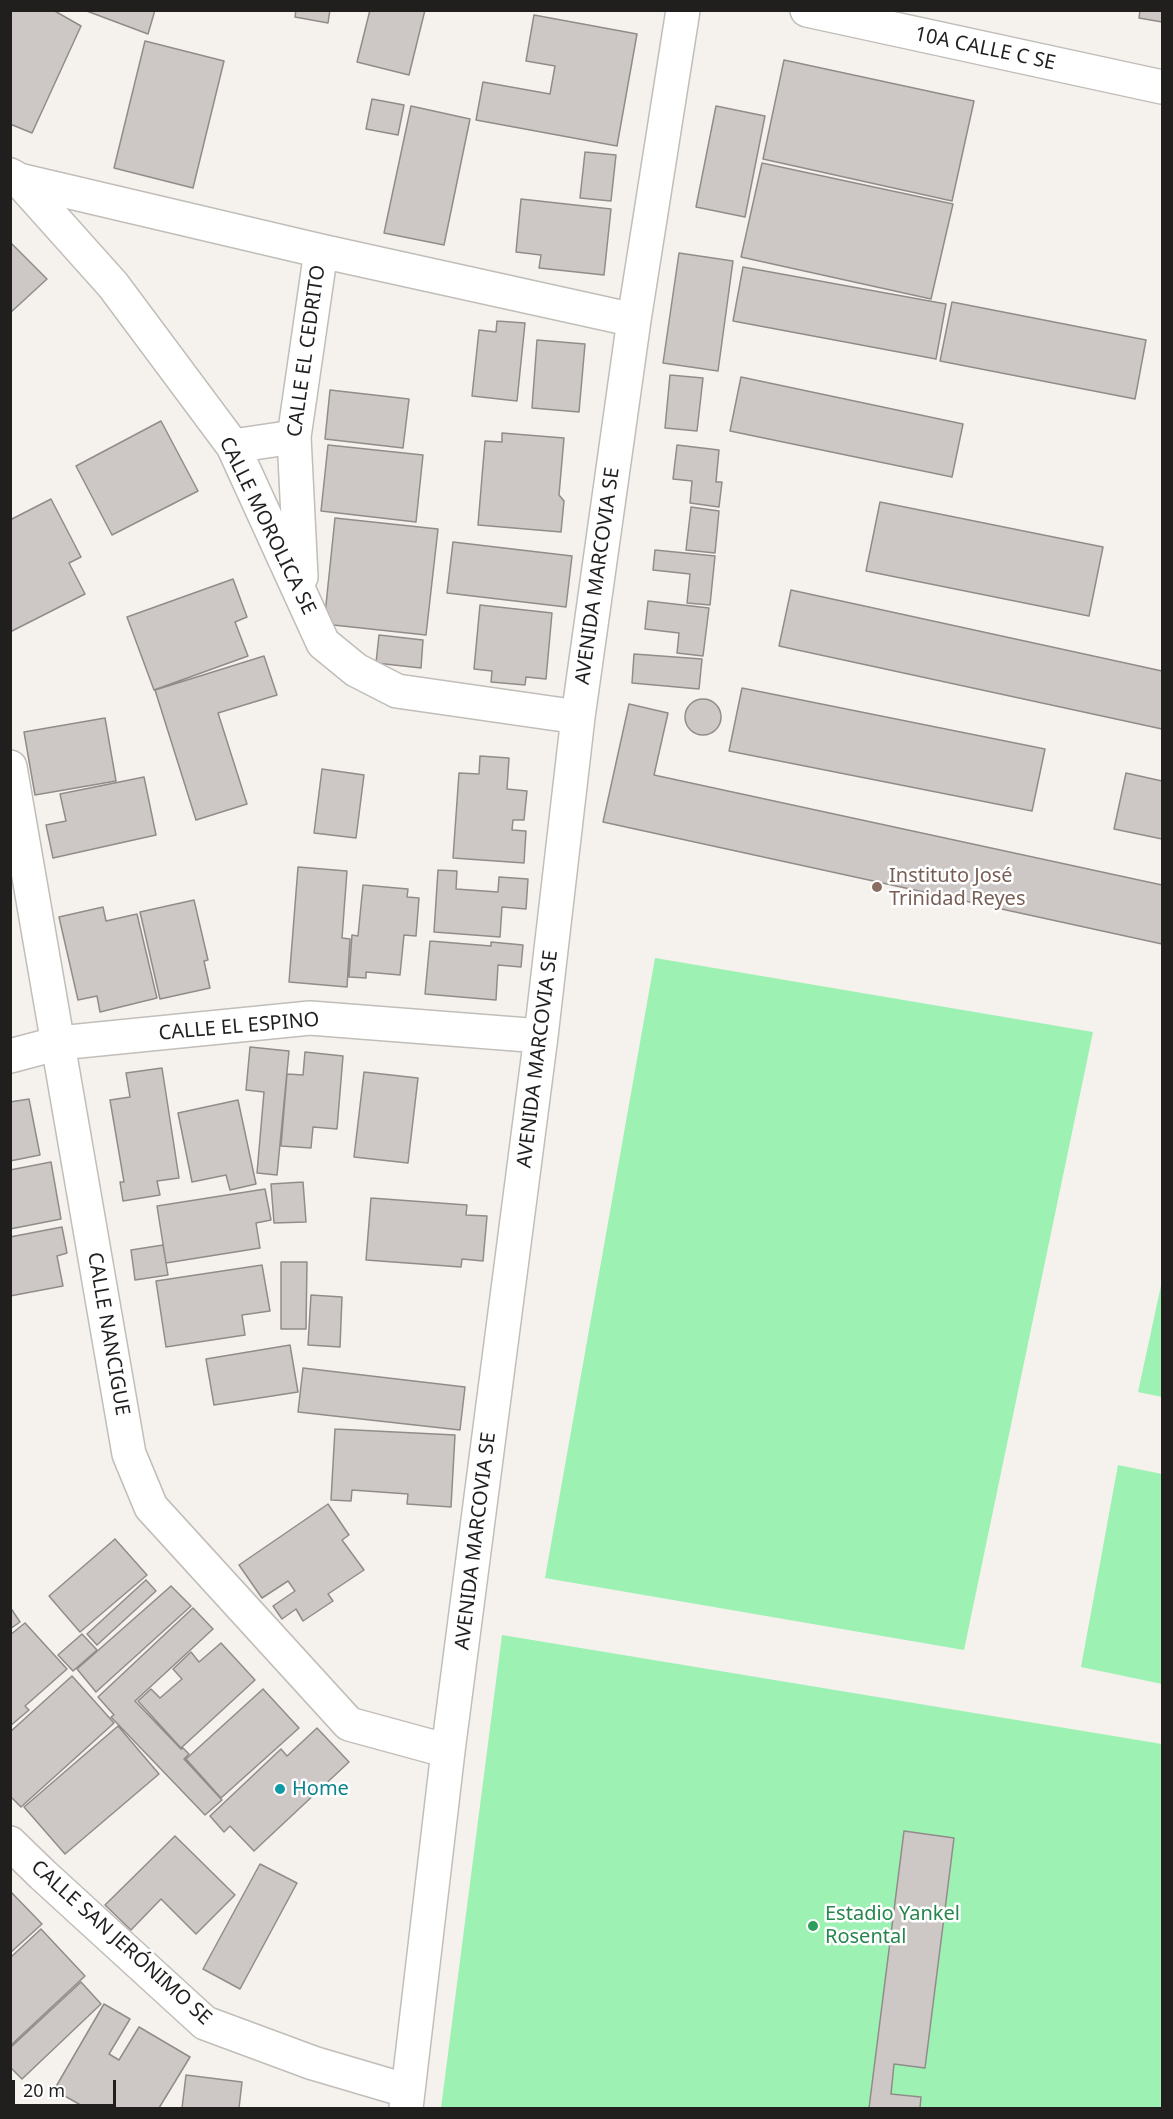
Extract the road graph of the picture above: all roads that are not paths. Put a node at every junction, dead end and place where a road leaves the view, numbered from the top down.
1 (683, 10) edge
2 (807, 10) edge
3 (1162, 87) edge
4 (15, 178) edge
5 (321, 251) junction
6 (634, 320) junction
7 (294, 436) junction
8 (233, 446) junction
9 (302, 595) junction
10 (578, 717) junction
11 (10, 767) edge
12 (541, 1036) junction
13 (59, 1043) junction
14 (10, 1056) edge
15 (448, 1751) junction
16 (10, 1843) edge
17 (407, 2100) edge

1 - 6 street, AVENIDA MARCOVIA SE
2 - 3 street, 10A CALLE C SE
4 - 5 street
4 - 8 street, CALLE MOROLICA SE
5 - 6 street
5 - 7 street, CALLE EL CEDRITO
6 - 10 street, AVENIDA MARCOVIA SE
7 - 8 street
7 - 9 street, CALLE EL CEDRITO
8 - 9 street, CALLE MOROLICA SE
9 - 10 street, CALLE MOROLICA SE
10 - 12 street, AVENIDA MARCOVIA SE
11 - 13 street, CALLE NANCIGUE
12 - 13 street, CALLE EL ESPINO
12 - 15 street, AVENIDA MARCOVIA SE
13 - 14 street, CALLE EL ESPINO
13 - 15 street, CALLE NANCIGUE
15 - 17 street, AVENIDA MARCOVIA SE
16 - 17 street, CALLE SAN JERÓNIMO SE

